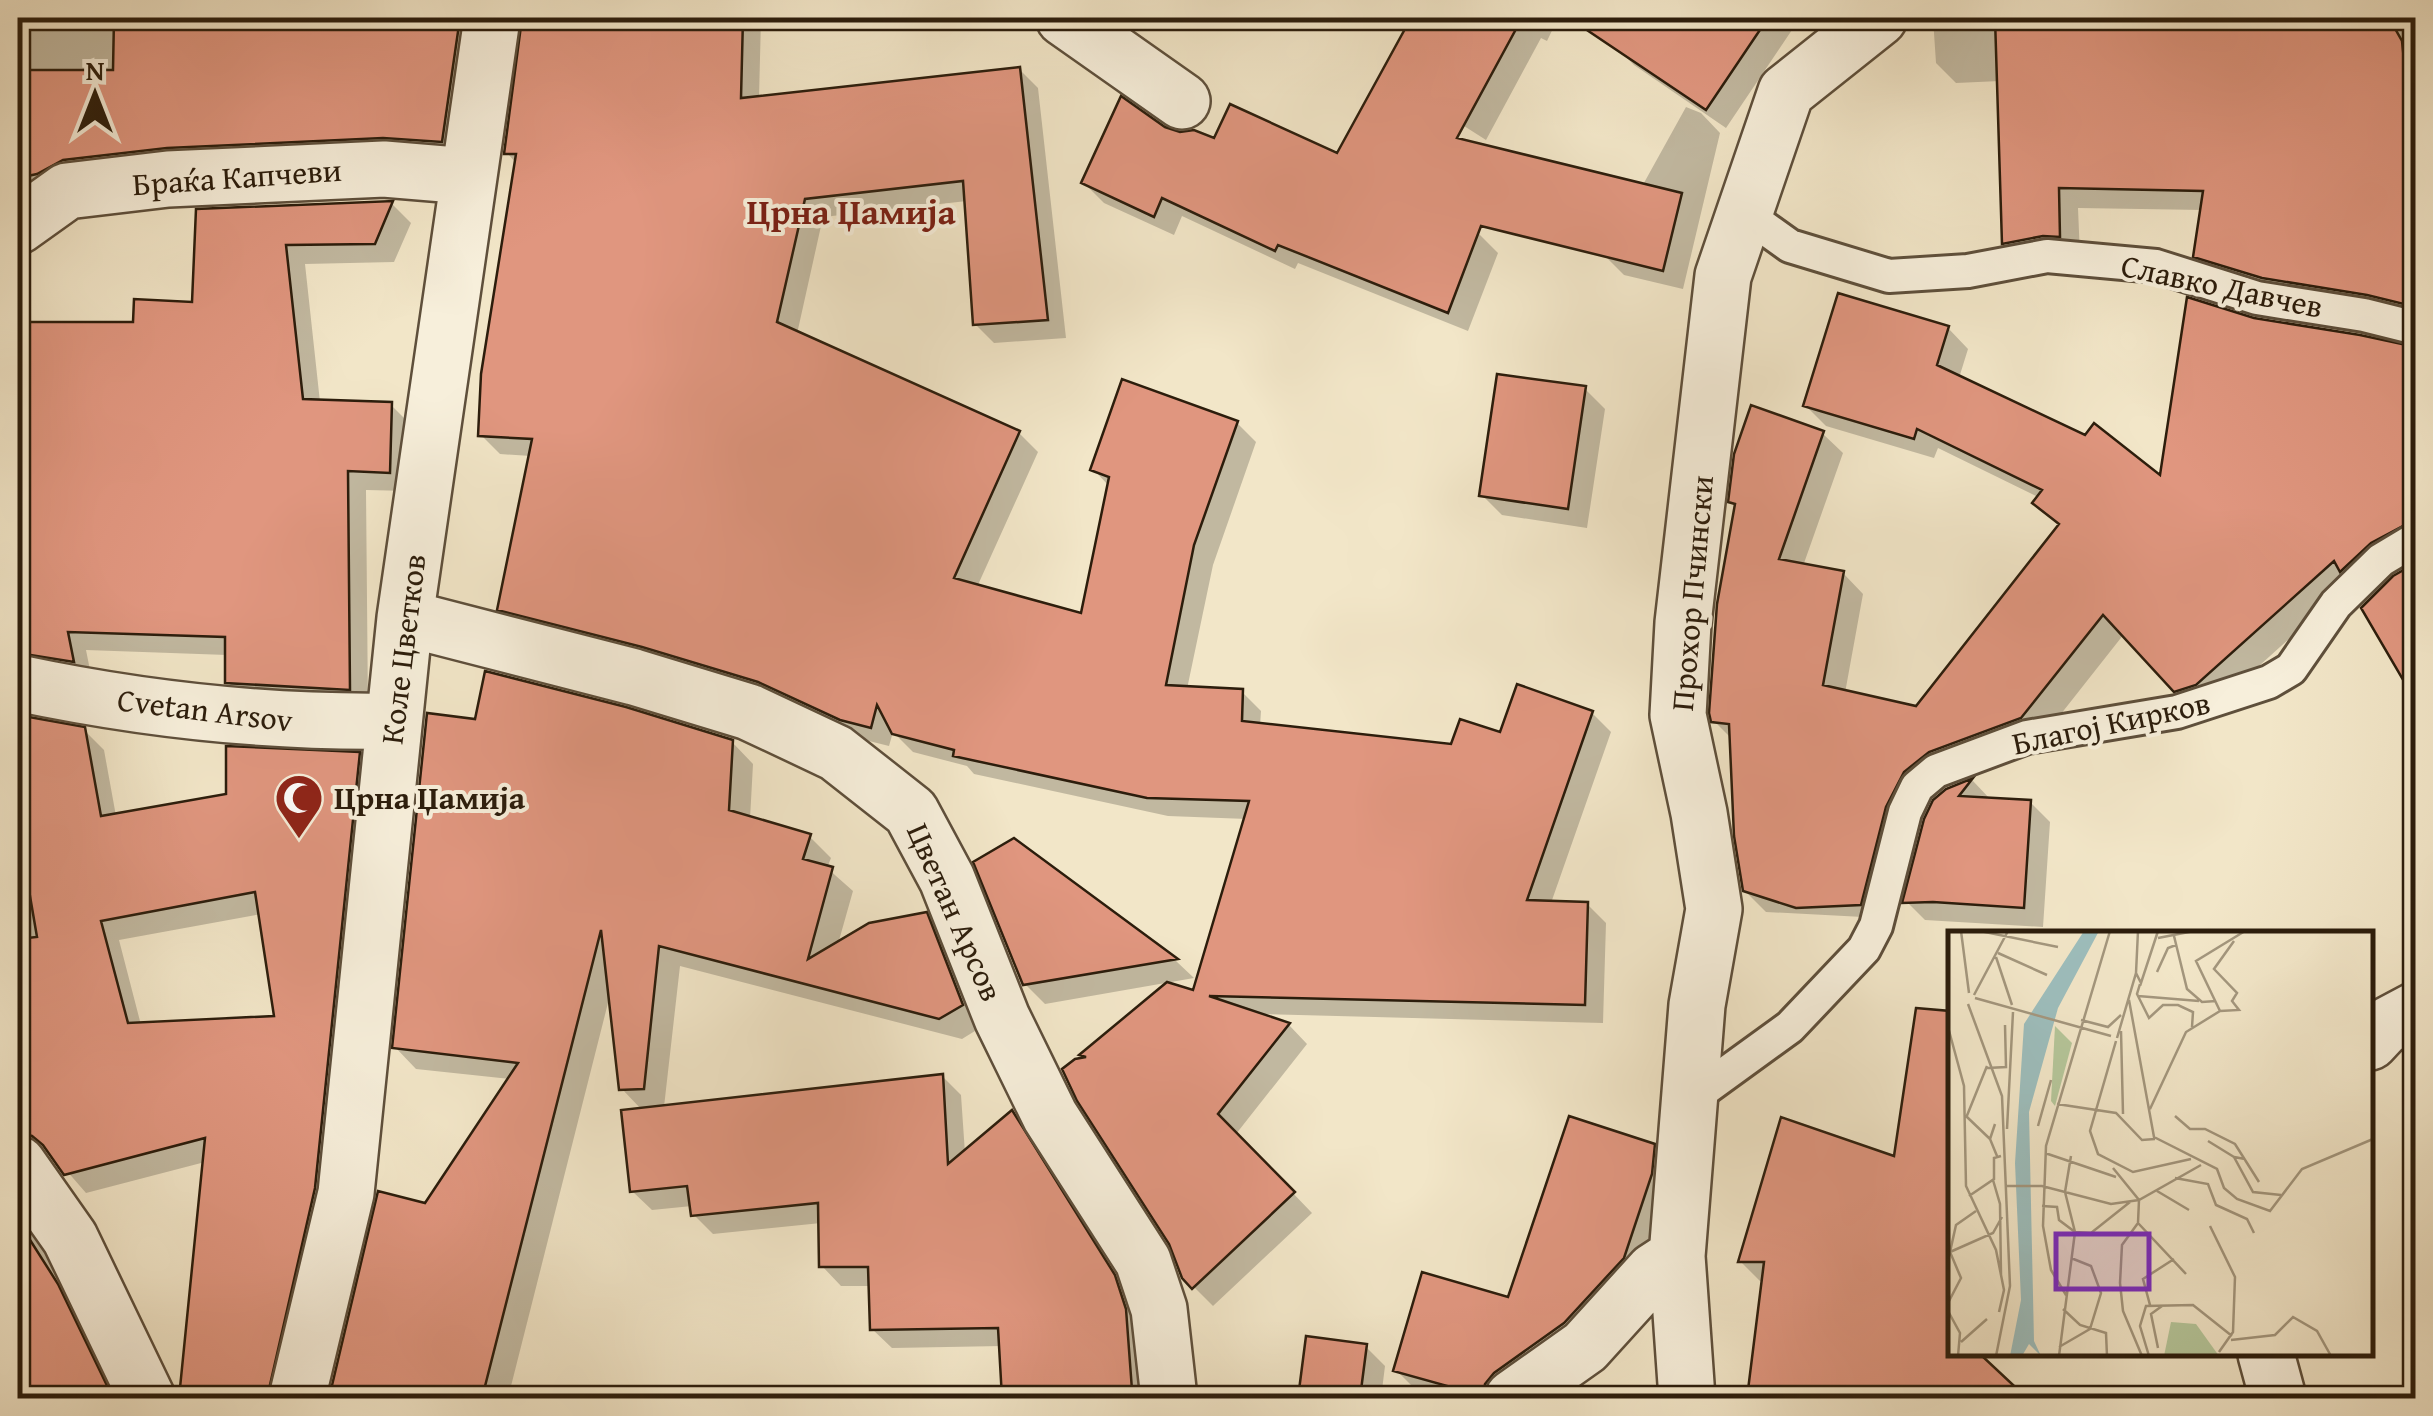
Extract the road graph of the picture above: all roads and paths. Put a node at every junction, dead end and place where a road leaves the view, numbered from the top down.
1 (492, 18) edge
2 (1064, 18) edge
3 (1878, 18) edge
4 (1182, 101) dead end
5 (468, 176) junction
6 (1744, 213) junction
7 (18, 226) edge
8 (2416, 328) edge
9 (2416, 539) edge
10 (405, 618) junction
11 (18, 682) edge
12 (394, 721) junction
13 (2416, 1010) edge
14 (2373, 1039) edge
15 (1688, 1101) junction
16 (18, 1164) edge
17 (1677, 1256) junction
18 (2267, 1356) edge
19 (146, 1398) edge
20 (298, 1398) edge
21 (1169, 1398) edge
22 (1513, 1398) edge
23 (1688, 1398) edge
24 (2278, 1398) edge

1 - 5 street, Коле Цветков
2 - 4 street
3 - 6 street, Прохор Пчински
5 - 7 street, Браќа Капчеви
5 - 10 street, Коле Цветков
6 - 8 lane, Славко Давчев
6 - 15 street, Прохор Пчински
9 - 15 lane, Благој Кирков
10 - 12 street, Коле Цветков
10 - 21 street, Цветан Арсов
11 - 12 street, Cvetan Arsov
12 - 20 street, Коле Цветков
13 - 14 street
15 - 17 street, Прохор Пчински
16 - 19 street
17 - 22 street
17 - 23 street, Прохор Пчински
18 - 24 street

